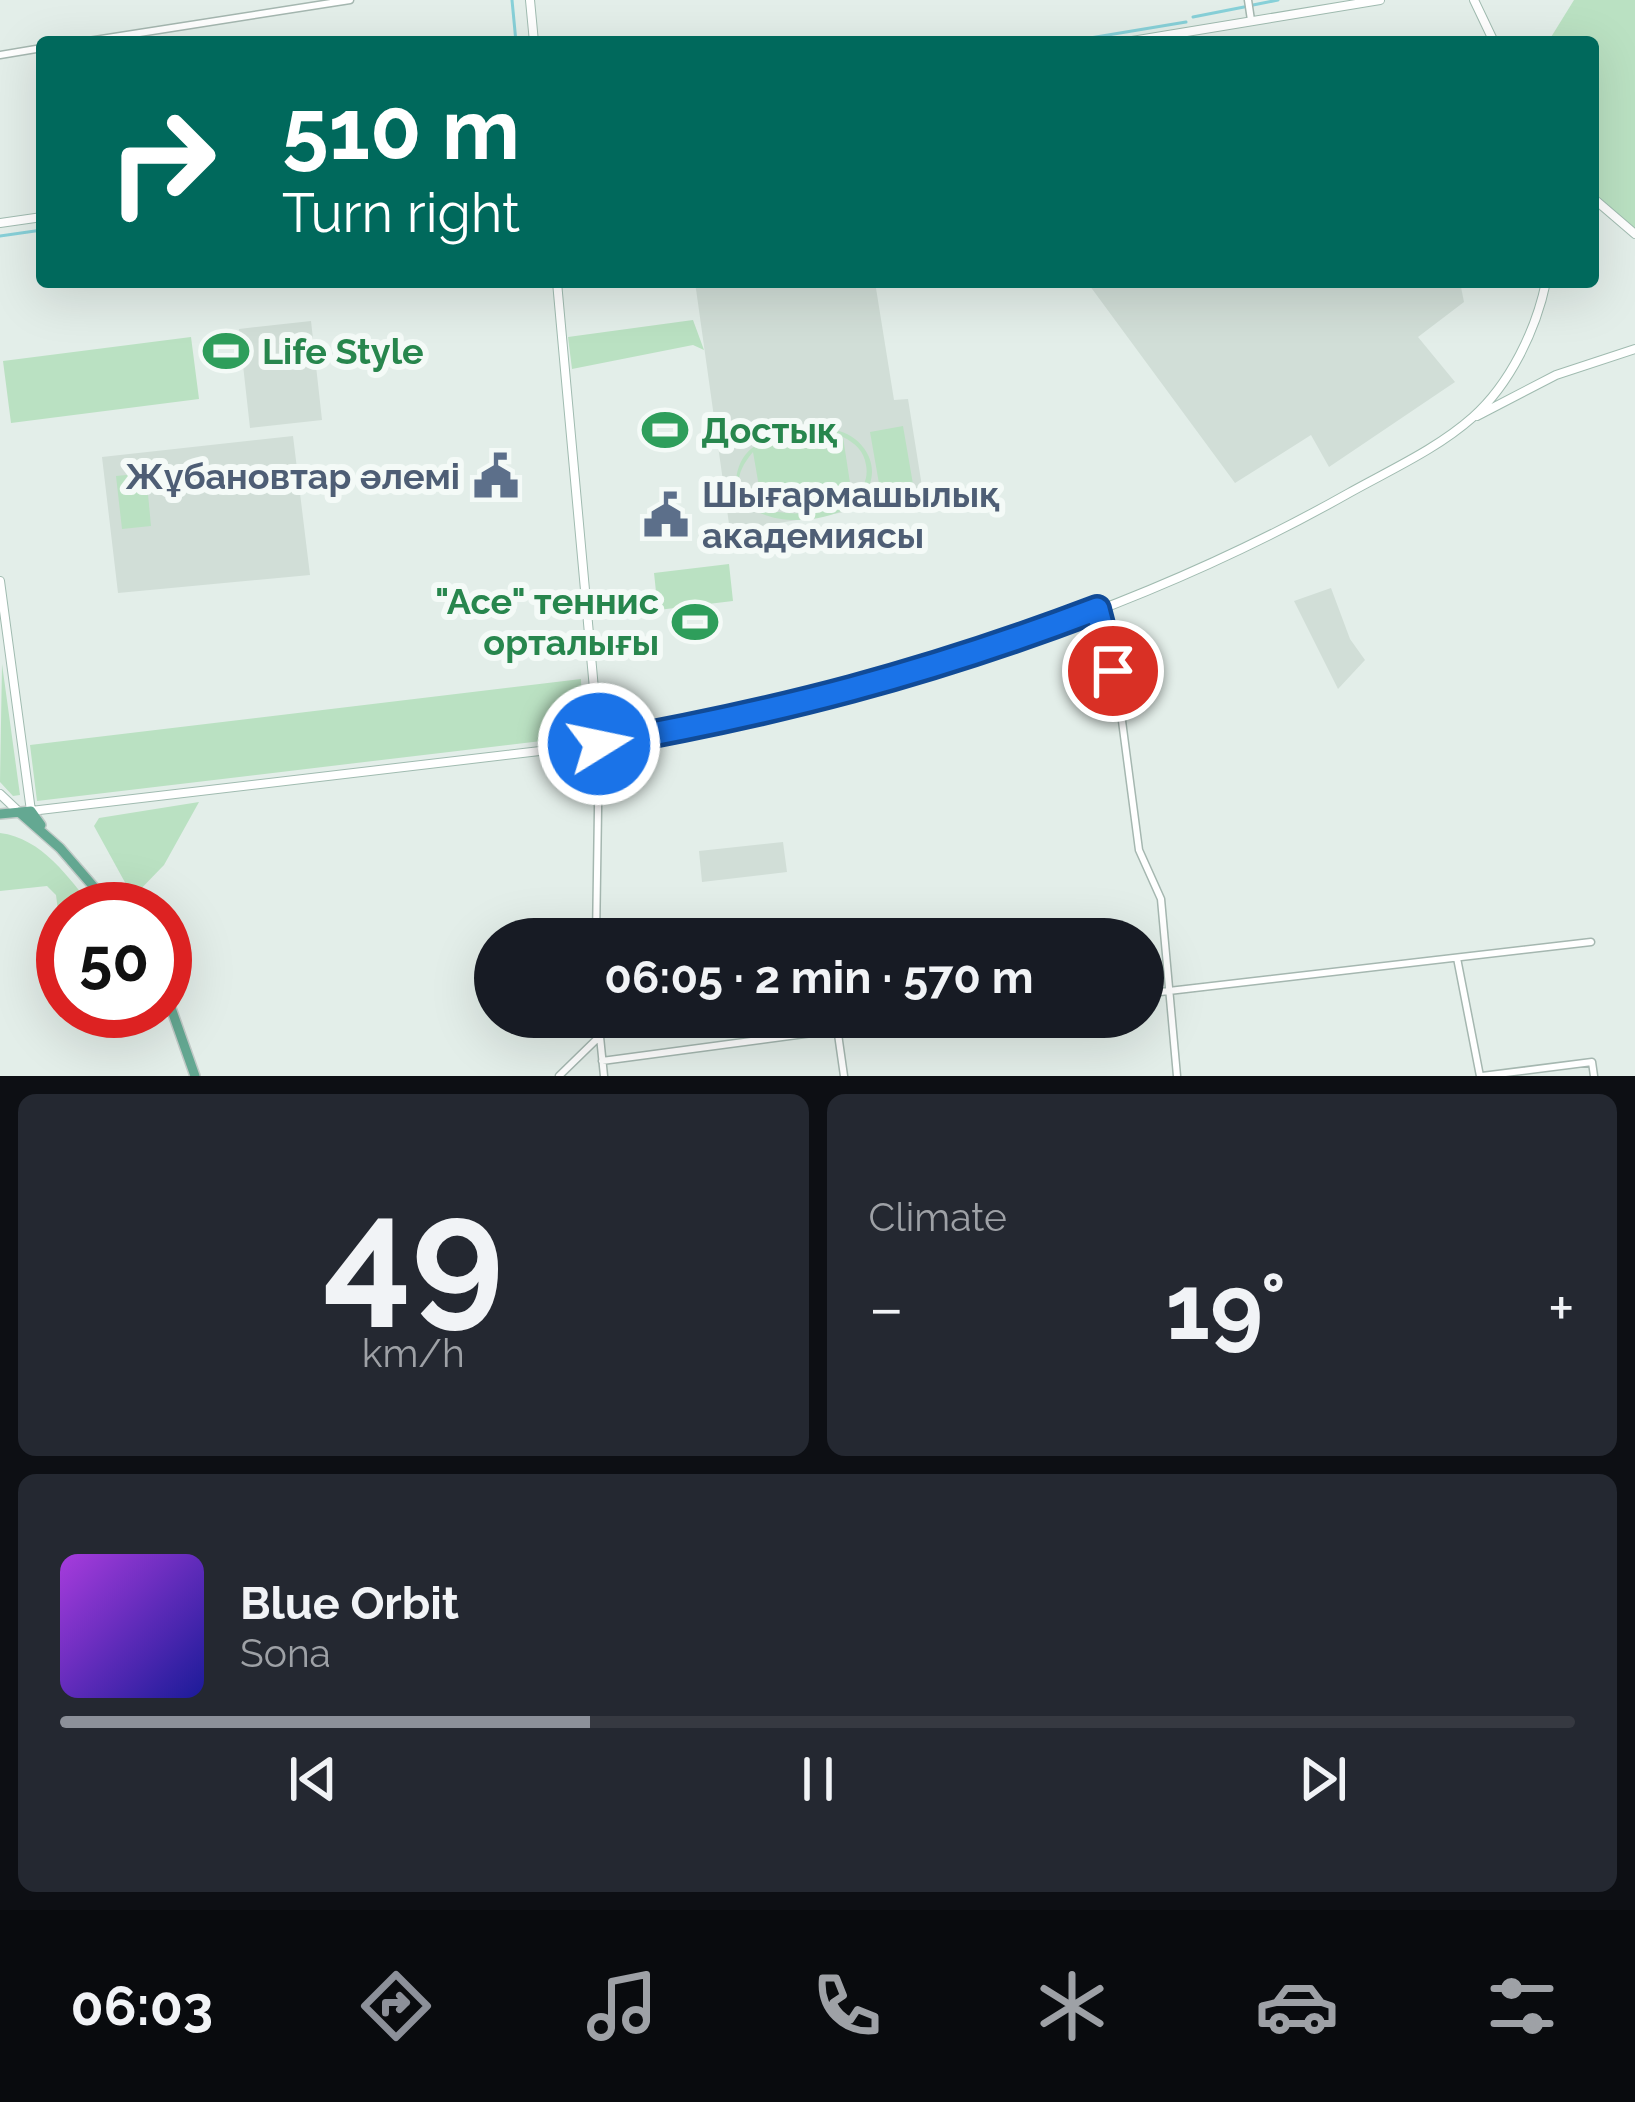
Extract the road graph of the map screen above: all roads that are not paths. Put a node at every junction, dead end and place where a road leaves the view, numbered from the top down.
1 (350, 0) edge
2 (530, 0) edge
3 (1247, 0) edge
4 (1380, 0) edge
5 (1474, 0) edge
6 (1252, 24) junction
7 (120, 36) edge
8 (533, 36) edge
9 (1168, 36) edge
10 (1491, 36) edge
11 (36, 49) edge
12 (0, 55) edge
13 (1599, 203) edge
14 (36, 218) edge
15 (0, 224) edge
16 (1635, 234) edge
17 (557, 288) edge
18 (1544, 288) edge
19 (1635, 349) edge
20 (1470, 420) junction
21 (0, 581) edge
22 (1097, 609) junction
23 (5, 661) edge
24 (599, 744) junction
25 (0, 794) edge
26 (25, 811) junction
27 (0, 814) edge
28 (89, 882) edge
29 (596, 918) edge
30 (1591, 942) dead end
31 (1457, 958) junction
32 (1164, 991) edge
33 (1168, 991) junction
34 (182, 1038) edge
35 (599, 1038) edge
36 (601, 1038) edge
37 (766, 1038) edge
38 (838, 1038) edge
39 (602, 1061) junction
40 (195, 1076) edge
41 (560, 1076) edge
42 (604, 1076) edge
43 (844, 1076) edge
44 (1177, 1076) edge
45 (1481, 1076) edge
46 (1594, 1076) edge

1 - 7 street
2 - 8 main road
3 - 6 street
4 - 6 main road
5 - 10 main road
6 - 9 main road
11 - 12 street
13 - 16 main road
14 - 15 main road
17 - 24 main road
18 - 20 main road
19 - 20 main road
20 - 22 main road
21 - 23 main road
22 - 24 main road
22 - 33 street
23 - 26 main road
24 - 26 main road
24 - 29 street
25 - 26 main road
26 - 27 main road
26 - 28 main road
30 - 31 street
31 - 33 street
31 - 45 street
32 - 33 street
33 - 44 street
34 - 40 main road
35 - 41 street
36 - 39 street
37 - 39 street
38 - 43 street
39 - 42 street
45 - 46 street

